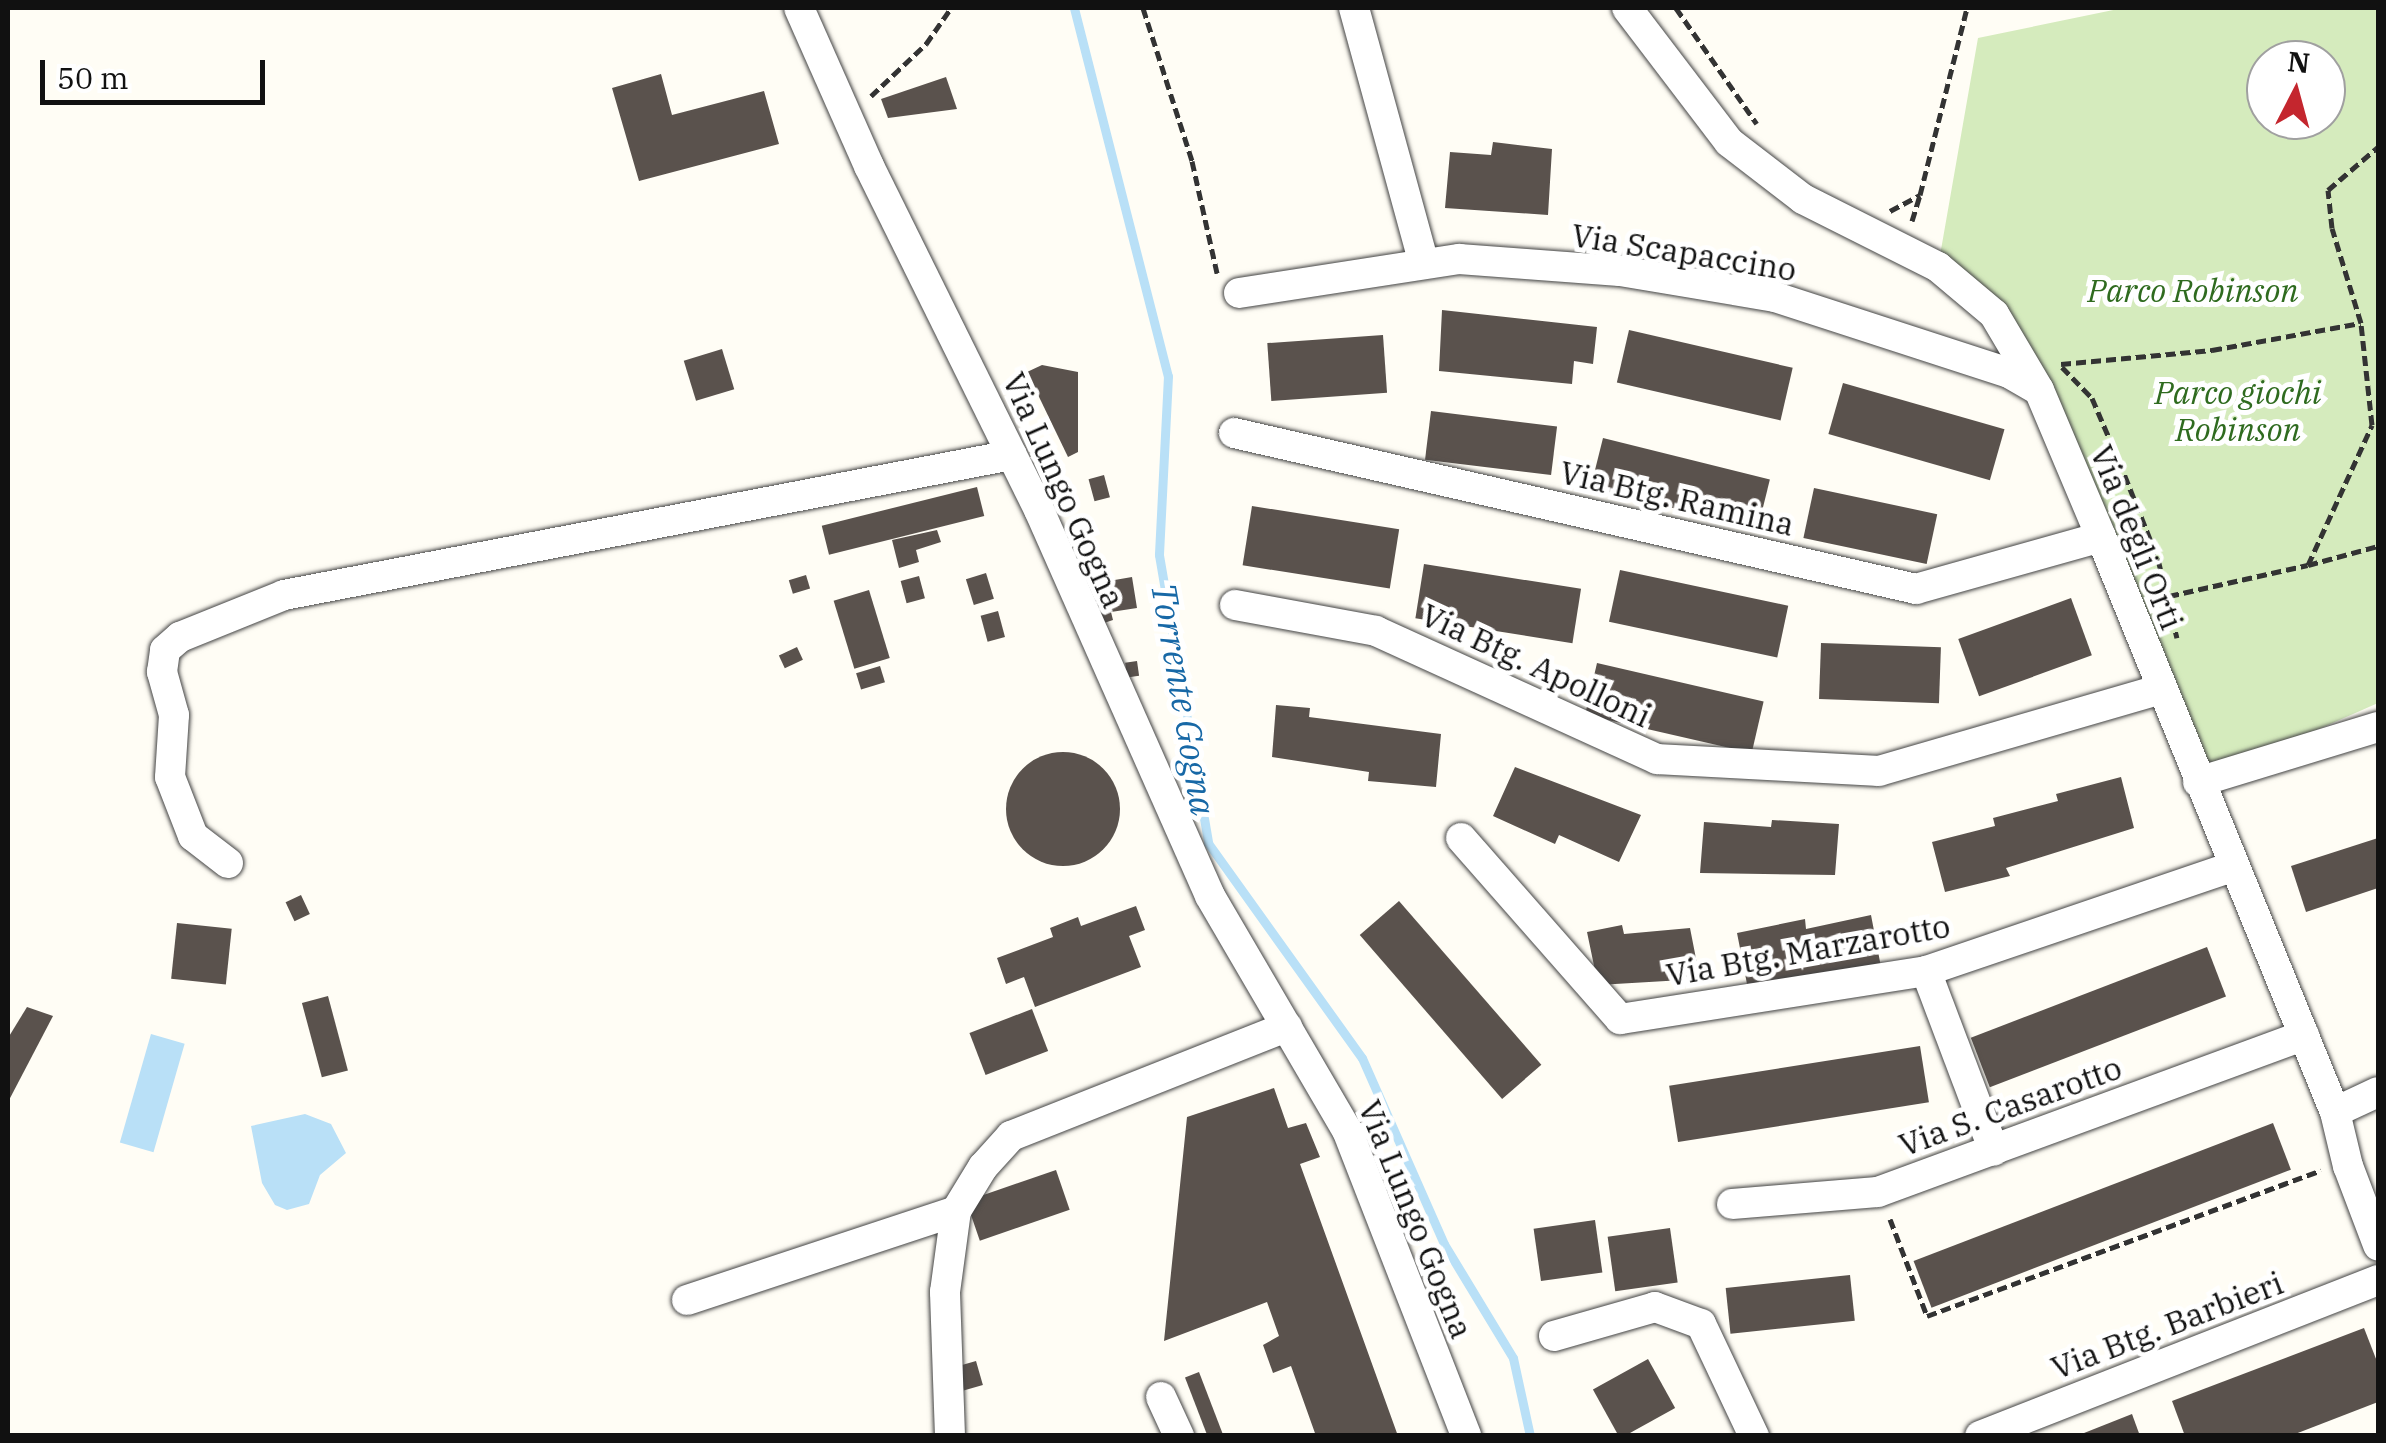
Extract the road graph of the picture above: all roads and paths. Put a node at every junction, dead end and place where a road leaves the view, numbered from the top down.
1 (800, 8) edge
2 (952, 8) edge
3 (1143, 8) edge
4 (1354, 8) edge
5 (1626, 8) edge
6 (1967, 8) edge
7 (847, 119) junction
8 (2378, 147) edge
9 (1920, 195) junction
10 (1879, 217) dead end
11 (1909, 232) dead end
12 (1424, 264) junction
13 (1239, 293) joint
14 (2362, 323) junction
15 (2060, 364) dead end
16 (2039, 390) junction
17 (1234, 433) dead end
18 (1012, 455) junction
19 (2100, 536) junction
20 (2378, 546) edge
21 (2308, 565) junction
22 (2170, 596) dead end
23 (1234, 605) dead end
24 (2161, 690) junction
25 (2378, 727) edge
26 (2198, 782) junction
27 (1461, 838) dead end
28 (228, 863) dead end
29 (2234, 866) junction
30 (1926, 972) junction
31 (1286, 1026) junction
32 (2304, 1035) junction
33 (2378, 1092) edge
34 (2335, 1112) junction
35 (1994, 1151) junction
36 (2334, 1166) dead end
37 (1878, 1192) junction
38 (1732, 1204) dead end
39 (956, 1211) junction
40 (2378, 1244) edge
41 (2378, 1280) edge
42 (687, 1300) dead end
43 (1554, 1336) dead end
44 (1161, 1396) dead end
45 (950, 1436) edge
46 (1178, 1436) edge
47 (1466, 1436) edge
48 (1754, 1436) edge
49 (1980, 1436) edge

1 - 7 street, Via Lungo Gogna
2 - 7 path
3 - 13 path
4 - 12 street
5 - 16 street, Via degli Orti
6 - 9 path
7 - 18 street, Via Lungo Gogna
8 - 14 path
9 - 10 path
9 - 11 path
12 - 13 street, Via Scapaccino
12 - 16 street, Via Scapaccino
14 - 15 path
14 - 21 path
16 - 19 street, Via degli Orti
17 - 19 street, Via Btg. Ramina
18 - 28 street
18 - 31 street, Via Lungo Gogna
19 - 24 street, Via degli Orti
20 - 21 path
21 - 22 path
23 - 24 street, Via Btg. Apolloni
24 - 26 street, Via degli Orti
25 - 26 street
26 - 29 street, Via degli Orti
27 - 30 street, Via Btg. Marzarotto
29 - 30 street, Via Btg. Marzarotto
29 - 32 street, Via degli Orti
30 - 35 street
31 - 39 street
31 - 47 street, Via Lungo Gogna
32 - 34 street, Via degli Orti
32 - 35 street, Via S. Casarotto
33 - 34 street
34 - 40 street, Via degli Orti
35 - 37 street, Via S. Casarotto
36 - 37 path
37 - 38 street, Via S. Casarotto
39 - 42 street
39 - 45 street
41 - 49 street, Via Btg. Barbieri
43 - 48 street
44 - 46 street

